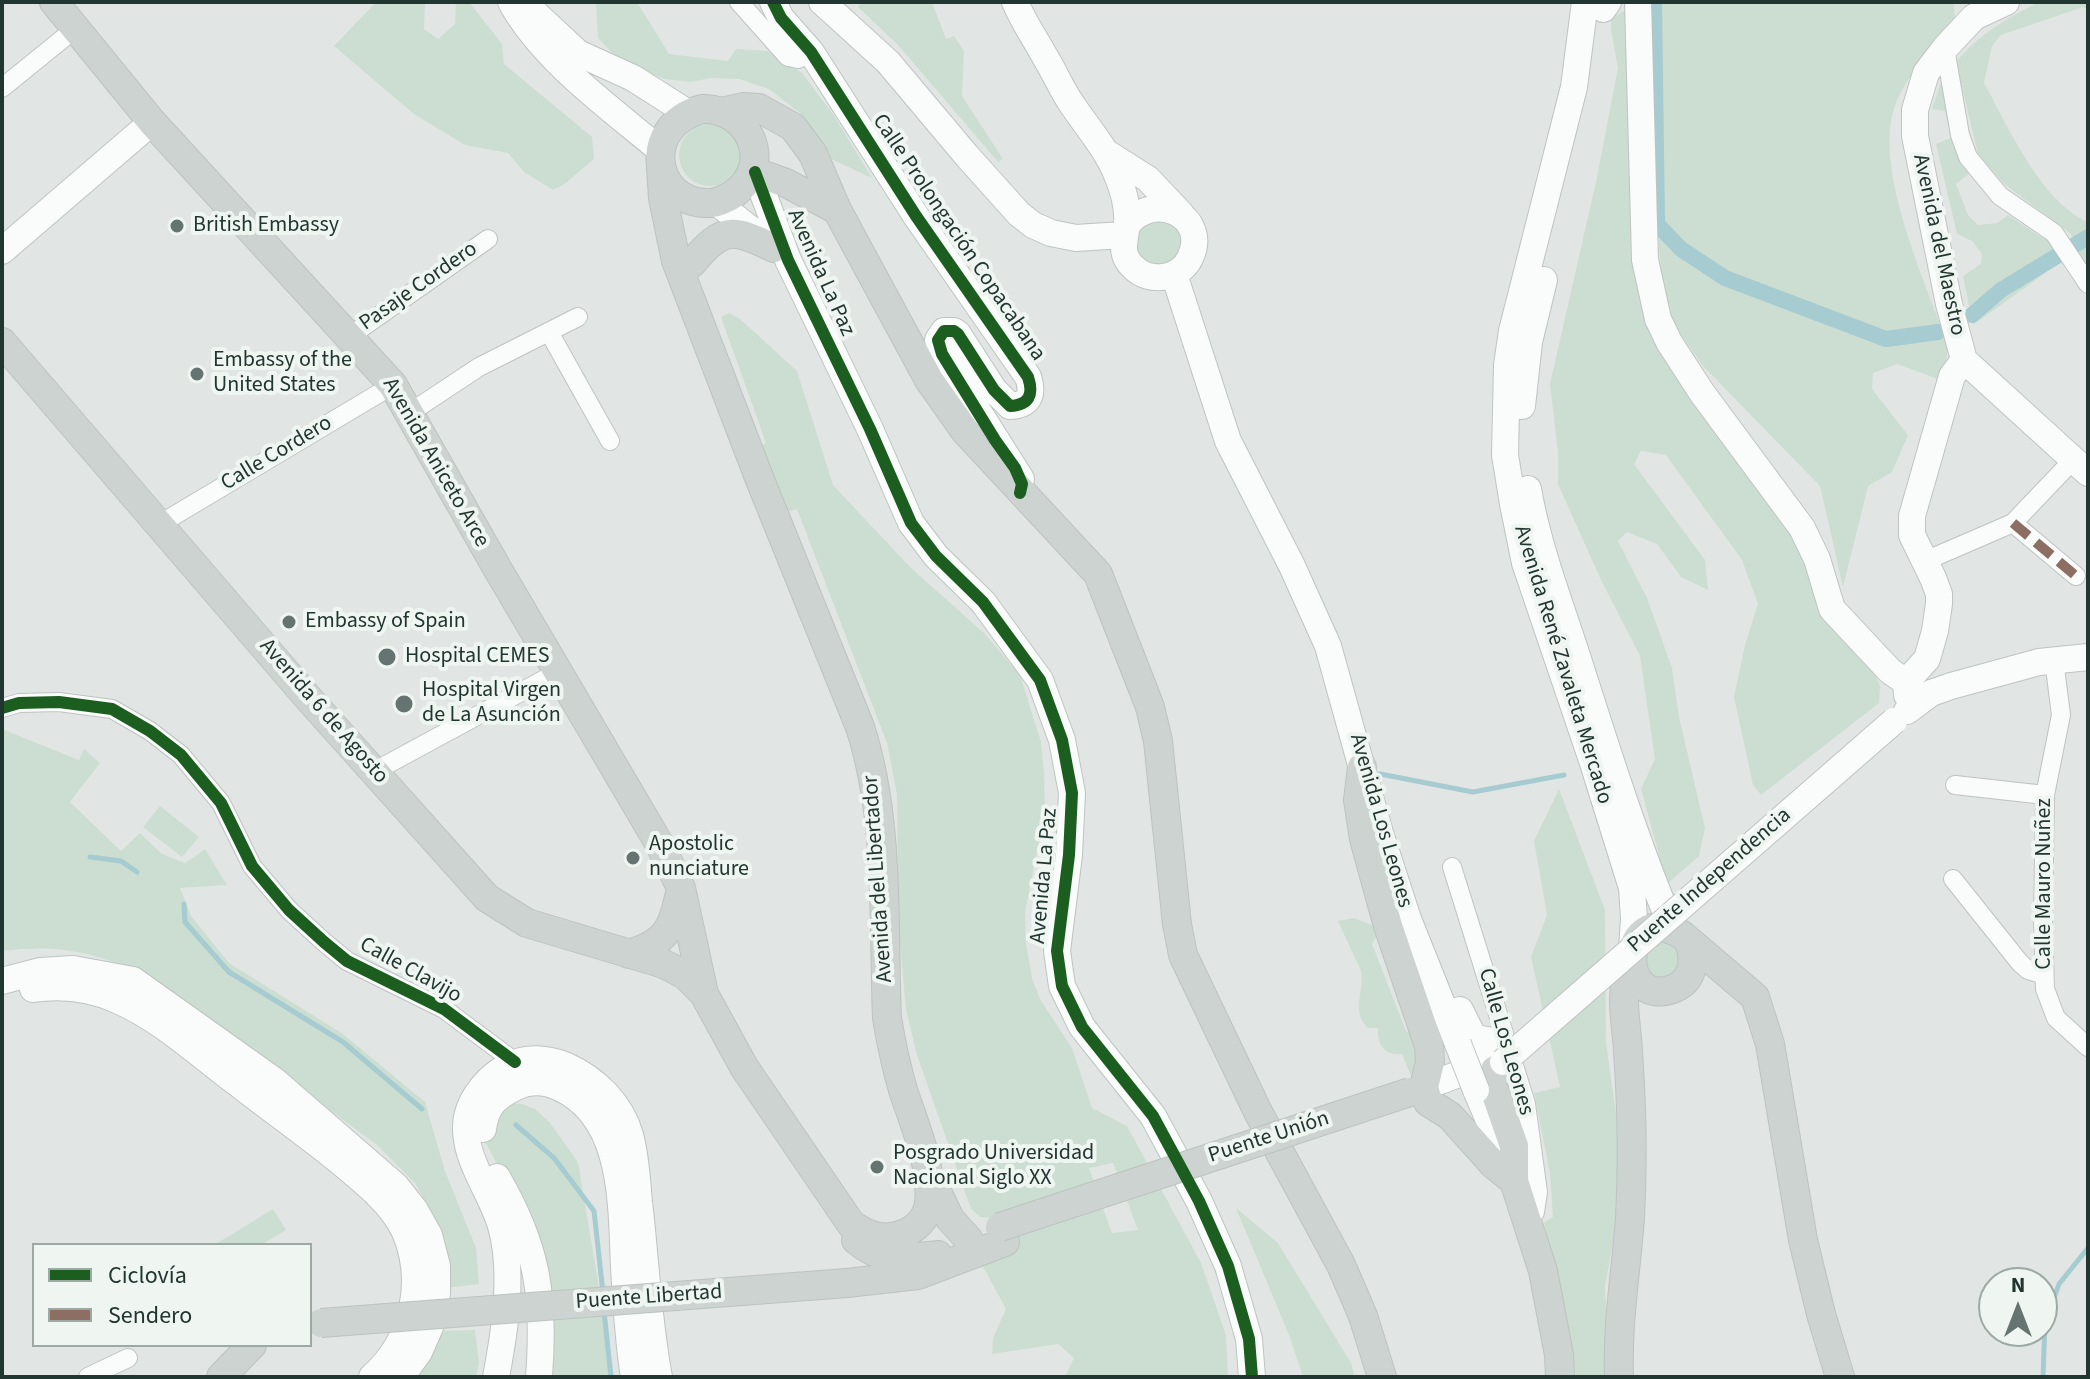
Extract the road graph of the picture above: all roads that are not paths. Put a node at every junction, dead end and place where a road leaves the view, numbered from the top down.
1 (54, 2) edge
2 (511, 2) edge
3 (523, 2) edge
4 (739, 2) edge
5 (773, 2) edge
6 (822, 2) edge
7 (1015, 2) edge
8 (1028, 2) edge
9 (2006, 2) edge
10 (1600, 4) edge
11 (1636, 7) edge
12 (1974, 10) edge
13 (76, 28) junction
14 (1945, 48) junction
15 (811, 52) junction
16 (1043, 52) junction
17 (2, 88) edge
18 (726, 111) junction
19 (688, 113) junction
20 (152, 122) junction
21 (1107, 153) junction
22 (660, 158) junction
23 (755, 172) junction
24 (711, 203) junction
25 (837, 210) junction
26 (1183, 217) junction
27 (1125, 230) junction
28 (488, 239) dead end
29 (2, 251) edge
30 (781, 254) junction
31 (692, 263) junction
32 (1174, 274) junction
33 (2088, 284) edge
34 (689, 291) junction
35 (578, 317) dead end
36 (549, 332) junction
37 (350, 336) junction
38 (2, 342) edge
39 (1960, 348) junction
40 (393, 385) junction
41 (411, 412) junction
42 (610, 441) dead end
43 (2081, 467) edge
44 (1020, 493) junction
45 (2013, 523) junction
46 (160, 524) junction
47 (1925, 561) junction
48 (2076, 576) dead end
49 (2088, 657) edge
50 (2054, 660) junction
51 (563, 677) junction
52 (1915, 687) junction
53 (2, 708) edge
54 (1362, 767) junction
55 (375, 771) junction
56 (1955, 785) dead end
57 (2045, 795) junction
58 (1380, 833) junction
59 (1452, 867) dead end
60 (1953, 879) dead end
61 (681, 888) junction
62 (690, 927) junction
63 (1680, 934) junction
64 (635, 952) junction
65 (1631, 958) junction
66 (2044, 975) junction
67 (2, 981) edge
68 (1671, 988) junction
69 (704, 994) junction
70 (2, 996) edge
71 (1761, 1016) junction
72 (1628, 1040) junction
73 (2088, 1047) edge
74 (1494, 1066) junction
75 (519, 1073) junction
76 (1419, 1097) junction
77 (925, 1165) junction
78 (1514, 1181) junction
79 (1527, 1215) junction
80 (854, 1232) junction
81 (896, 1237) junction
82 (971, 1248) junction
83 (939, 1255) junction
84 (848, 1275) junction
85 (315, 1316) edge
86 (250, 1347) edge
87 (128, 1358) dead end
88 (227, 1375) edge
89 (88, 1377) edge
90 (372, 1377) edge
91 (401, 1377) edge
92 (496, 1377) edge
93 (539, 1377) edge
94 (634, 1377) edge
95 (659, 1377) edge
96 (1252, 1377) edge
97 (1382, 1377) edge
98 (1560, 1377) edge
99 (1619, 1377) edge
100 (1840, 1377) edge

1 - 13 main road, Avenida Aniceto Arce
2 - 22 main road
3 - 19 main road
4 - 15 street
5 - 15 main road, Calle Prolongación Copacabana
6 - 27 main road, Calle Prolongación Copacabana
7 - 16 main road
8 - 16 main road
9 - 12 main road, Avenida del Maestro
10 - 63 main road, Avenida René Zavaleta Mercado
10 - 65 main road, Avenida René Zavaleta Mercado
11 - 52 main road
12 - 14 main road, Avenida del Maestro
13 - 17 street
13 - 20 main road, Avenida Aniceto Arce
14 - 33 street
14 - 39 main road, Avenida del Maestro
15 - 44 main road, Calle Prolongación Copacabana
16 - 21 main road
18 - 19 main road
18 - 23 main road
18 - 25 main road
19 - 22 main road
20 - 29 main road
20 - 37 main road, Avenida Aniceto Arce
21 - 26 main road
21 - 27 main road
22 - 24 main road
22 - 34 main road, Avenida del Libertador
23 - 24 main road
23 - 25 main road
23 - 30 main road, Avenida La Paz
24 - 30 main road, Avenida La Paz
24 - 31 main road
25 - 44 main road
26 - 27 main road
26 - 32 main road
27 - 32 main road
28 - 37 street, Pasaje Cordero
30 - 31 main road
30 - 96 main road, Avenida La Paz
31 - 34 main road
32 - 54 main road, Avenida Los Leones
34 - 77 main road, Avenida del Libertador
35 - 36 street
36 - 41 street
36 - 42 street
37 - 40 main road, Avenida Aniceto Arce
38 - 46 main road, Avenida 6 de Agosto
39 - 43 main road, Avenida del Maestro
39 - 47 main road, Puente Independencia
40 - 41 main road, Avenida Aniceto Arce
40 - 46 street, Calle Cordero
41 - 51 main road, Avenida Aniceto Arce
43 - 45 street
44 - 97 main road
45 - 47 street
45 - 48 street
46 - 55 main road, Avenida 6 de Agosto
47 - 52 main road, Puente Independencia
49 - 50 main road
50 - 52 main road
50 - 57 street, Calle Mauro Nuñez
51 - 55 street
51 - 61 main road, Avenida Aniceto Arce
52 - 74 main road, Puente Independencia
53 - 75 street, Calle Clavijo
54 - 58 main road, Avenida Los Leones
54 - 76 main road
55 - 64 main road, Avenida 6 de Agosto
56 - 57 street
57 - 66 street, Calle Mauro Nuñez
58 - 74 main road
58 - 74 main road, Avenida Los Leones, bridge
59 - 79 street, Calle Los Leones
60 - 66 street
61 - 62 main road, Avenida Aniceto Arce
61 - 64 main road
62 - 64 main road
62 - 69 main road, Avenida Aniceto Arce
63 - 65 main road
63 - 68 main road
63 - 71 main road
64 - 69 main road, Avenida 6 de Agosto
65 - 68 main road
65 - 72 main road
66 - 73 street, Calle Mauro Nuñez
67 - 91 main road
68 - 71 main road
68 - 72 main road
69 - 80 main road
70 - 90 main road
71 - 100 main road
72 - 99 main road
74 - 76 main road, Puente Unión
74 - 78 main road
75 - 92 main road
75 - 93 main road
75 - 94 main road
75 - 95 main road
76 - 78 main road
76 - 82 main road, Puente Unión, bridge
77 - 81 main road, Avenida del Libertador
77 - 82 main road
78 - 79 main road
79 - 98 main road
80 - 81 main road
80 - 83 main road
80 - 84 main road
81 - 82 main road
82 - 83 main road, Puente Unión
82 - 84 main road, Puente Libertad
83 - 84 main road, Puente Libertad
84 - 85 main road, Puente Libertad
86 - 88 main road
87 - 89 street

